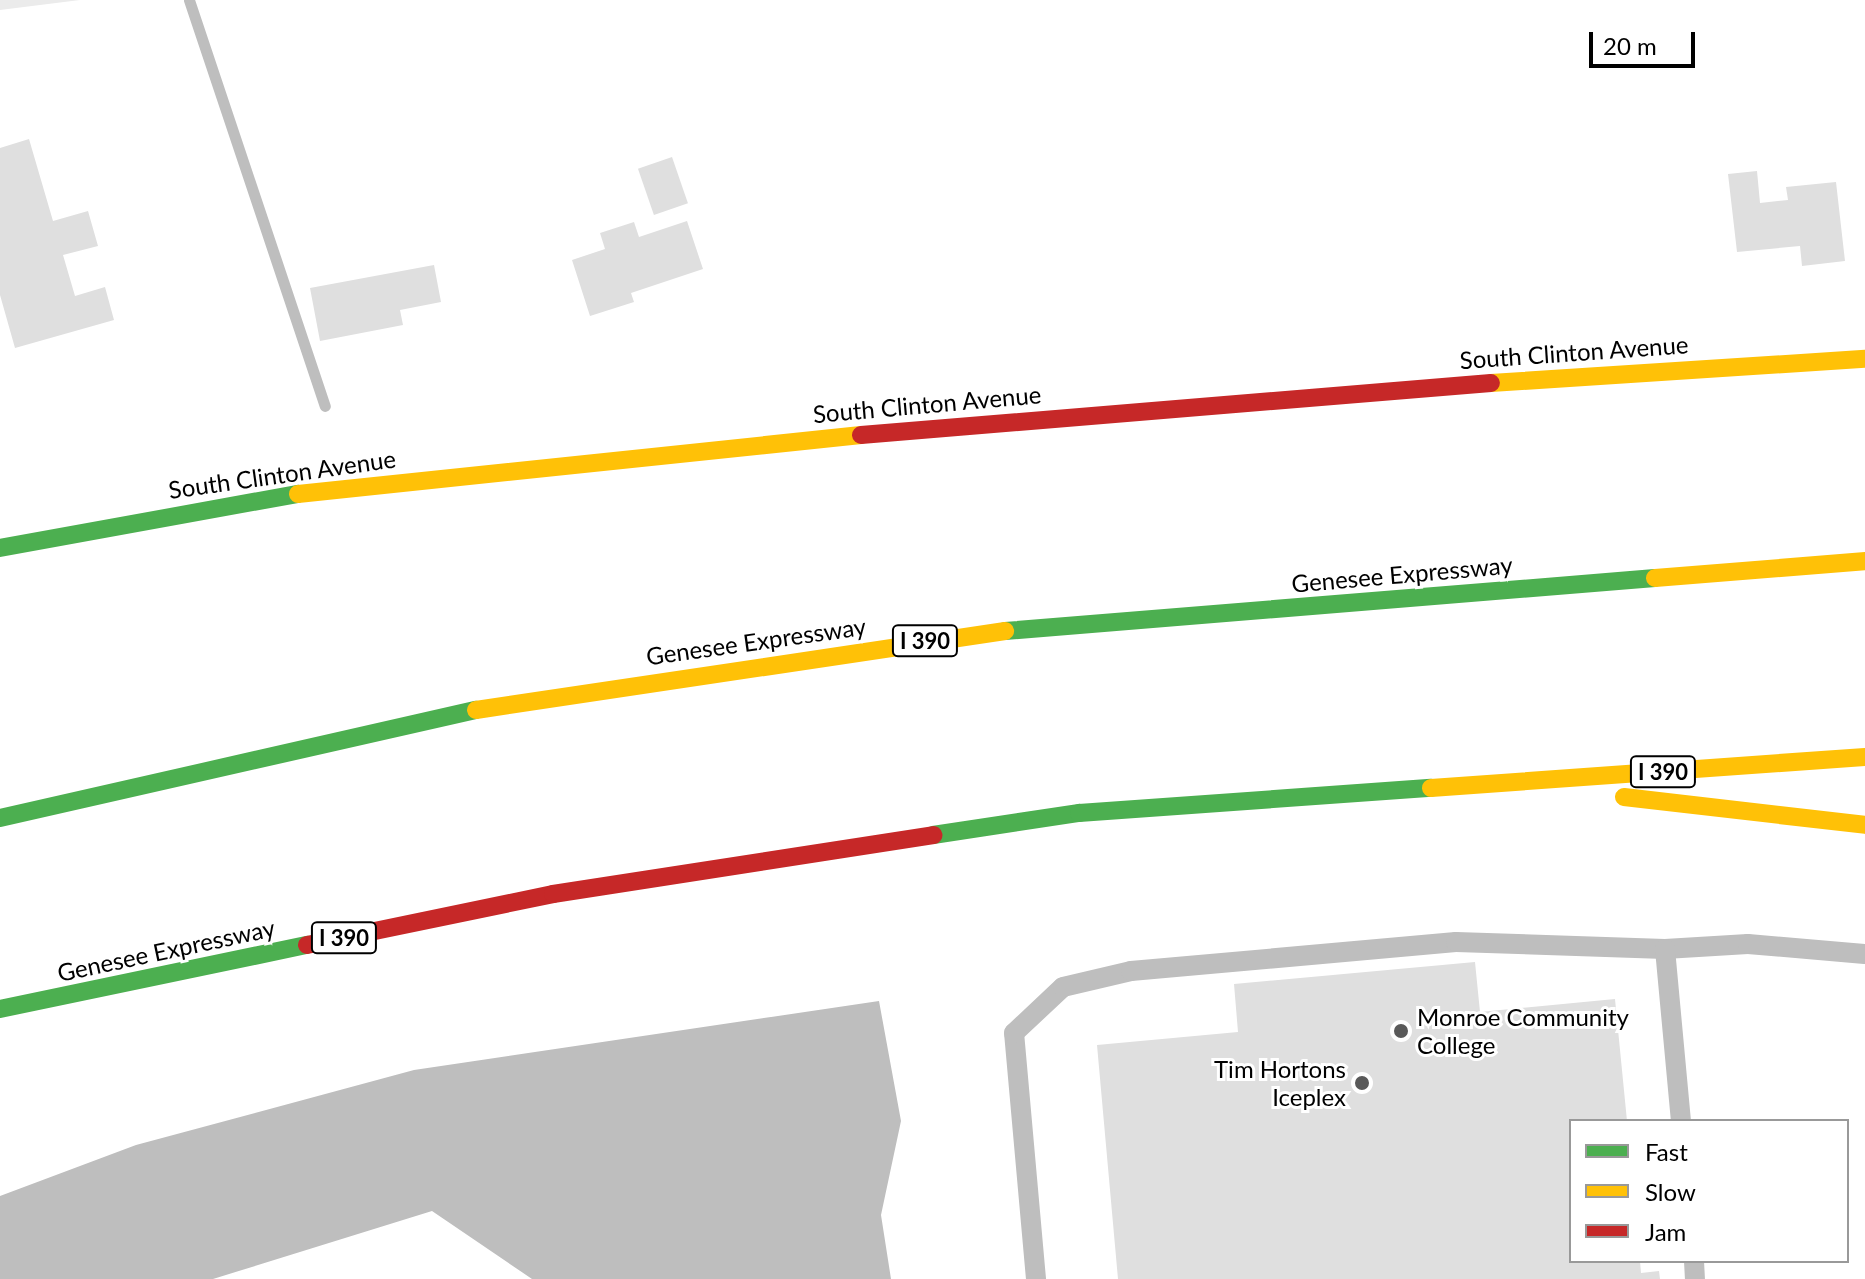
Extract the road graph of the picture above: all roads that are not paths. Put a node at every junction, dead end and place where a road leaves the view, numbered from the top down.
1 (1865, 359) edge
2 (0, 548) edge
3 (1865, 561) edge
4 (1865, 757) edge
5 (1462, 787) junction
6 (0, 818) edge
7 (1865, 825) edge
8 (1665, 949) junction
9 (1865, 954) edge
10 (0, 1009) edge
11 (1681, 1119) edge
12 (1036, 1279) edge

1 - 2 main road, South Clinton Avenue
3 - 6 main road, Genesee Expressway / I 390
4 - 5 main road, Genesee Expressway / I 390
5 - 7 main road
5 - 10 main road, Genesee Expressway / I 390
8 - 9 lane
8 - 11 lane
8 - 12 lane

